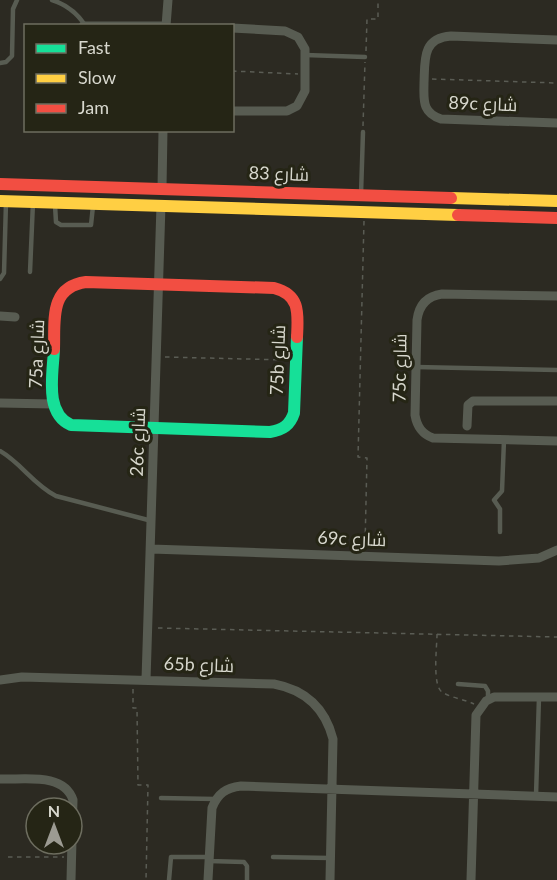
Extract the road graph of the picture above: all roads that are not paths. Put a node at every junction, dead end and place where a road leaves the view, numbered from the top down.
1 (17, 0) edge
2 (52, 0) edge
3 (168, 0) edge
4 (83, 24) edge
5 (166, 24) edge
6 (234, 28) edge
7 (557, 40) edge
8 (305, 55) junction
9 (365, 57) dead end
10 (0, 63) edge
11 (234, 111) edge
12 (557, 123) edge
13 (163, 132) edge
14 (363, 132) dead end
15 (0, 184) edge
16 (162, 188) junction
17 (361, 195) junction
18 (476, 198) junction
19 (557, 201) edge
20 (3, 202) edge
21 (33, 202) junction
22 (55, 202) junction
23 (93, 203) junction
24 (161, 205) junction
25 (408, 213) junction
26 (557, 218) edge
27 (30, 272) dead end
28 (0, 279) edge
29 (159, 283) junction
30 (557, 296) edge
31 (0, 316) edge
32 (15, 317) dead end
33 (416, 367) junction
34 (557, 370) edge
35 (557, 401) edge
36 (0, 403) edge
37 (53, 404) junction
38 (467, 426) dead end
39 (155, 429) junction
40 (504, 440) junction
41 (557, 441) edge
42 (0, 451) edge
43 (152, 521) junction
44 (500, 532) dead end
45 (151, 549) junction
46 (554, 552) edge
47 (0, 680) edge
48 (146, 680) junction
49 (458, 684) dead end
50 (540, 697) junction
51 (557, 697) edge
52 (488, 700) junction
53 (0, 779) edge
54 (332, 789) junction
55 (473, 794) junction
56 (536, 796) junction
57 (557, 797) edge
58 (161, 798) dead end
59 (216, 799) junction
60 (273, 857) dead end
61 (330, 858) junction
62 (209, 859) junction
63 (71, 880) edge
64 (169, 880) edge
65 (208, 880) edge
66 (247, 880) edge
67 (330, 880) edge
68 (471, 880) edge

1 - 10 lane
2 - 4 lane
3 - 5 street
6 - 8 street
7 - 12 street, 89c شارع
8 - 9 lane
8 - 11 street
13 - 16 street
14 - 17 lane
15 - 16 street, شارع 83
16 - 17 street, شارع 83
17 - 18 street, شارع 83
18 - 19 street, شارع 83
18 - 25 street
20 - 21 street, شارع 83
20 - 28 lane
21 - 22 street, شارع 83
21 - 27 lane
22 - 23 street, شارع 83
22 - 23 lane
23 - 24 street, شارع 83
24 - 25 street, شارع 83
24 - 29 street, 26c شارع
25 - 26 street, شارع 83
29 - 37 street, 75a شارع
29 - 39 street, 26c شارع
29 - 39 street, 75b شارع
30 - 33 street, 75c شارع
31 - 32 street
33 - 34 lane
33 - 40 street, 75c شارع
35 - 38 street
36 - 37 street
37 - 39 street, 75a شارع
39 - 43 street, 26c شارع
40 - 41 street, 75c شارع
40 - 44 lane
42 - 43 lane
43 - 45 street, 26c شارع
45 - 46 street, 69c شارع
45 - 48 street, 26c شارع
47 - 48 street, 65b شارع
48 - 54 street, 65b شارع
49 - 52 lane
50 - 51 street
50 - 52 street
50 - 56 lane
52 - 55 street
53 - 63 street
54 - 55 street
54 - 59 street
54 - 61 street, 65b شارع
55 - 56 street
55 - 68 street
56 - 57 street
58 - 59 lane
59 - 62 street
60 - 61 lane
61 - 67 street, 65b شارع
62 - 64 lane
62 - 65 street
62 - 66 lane

